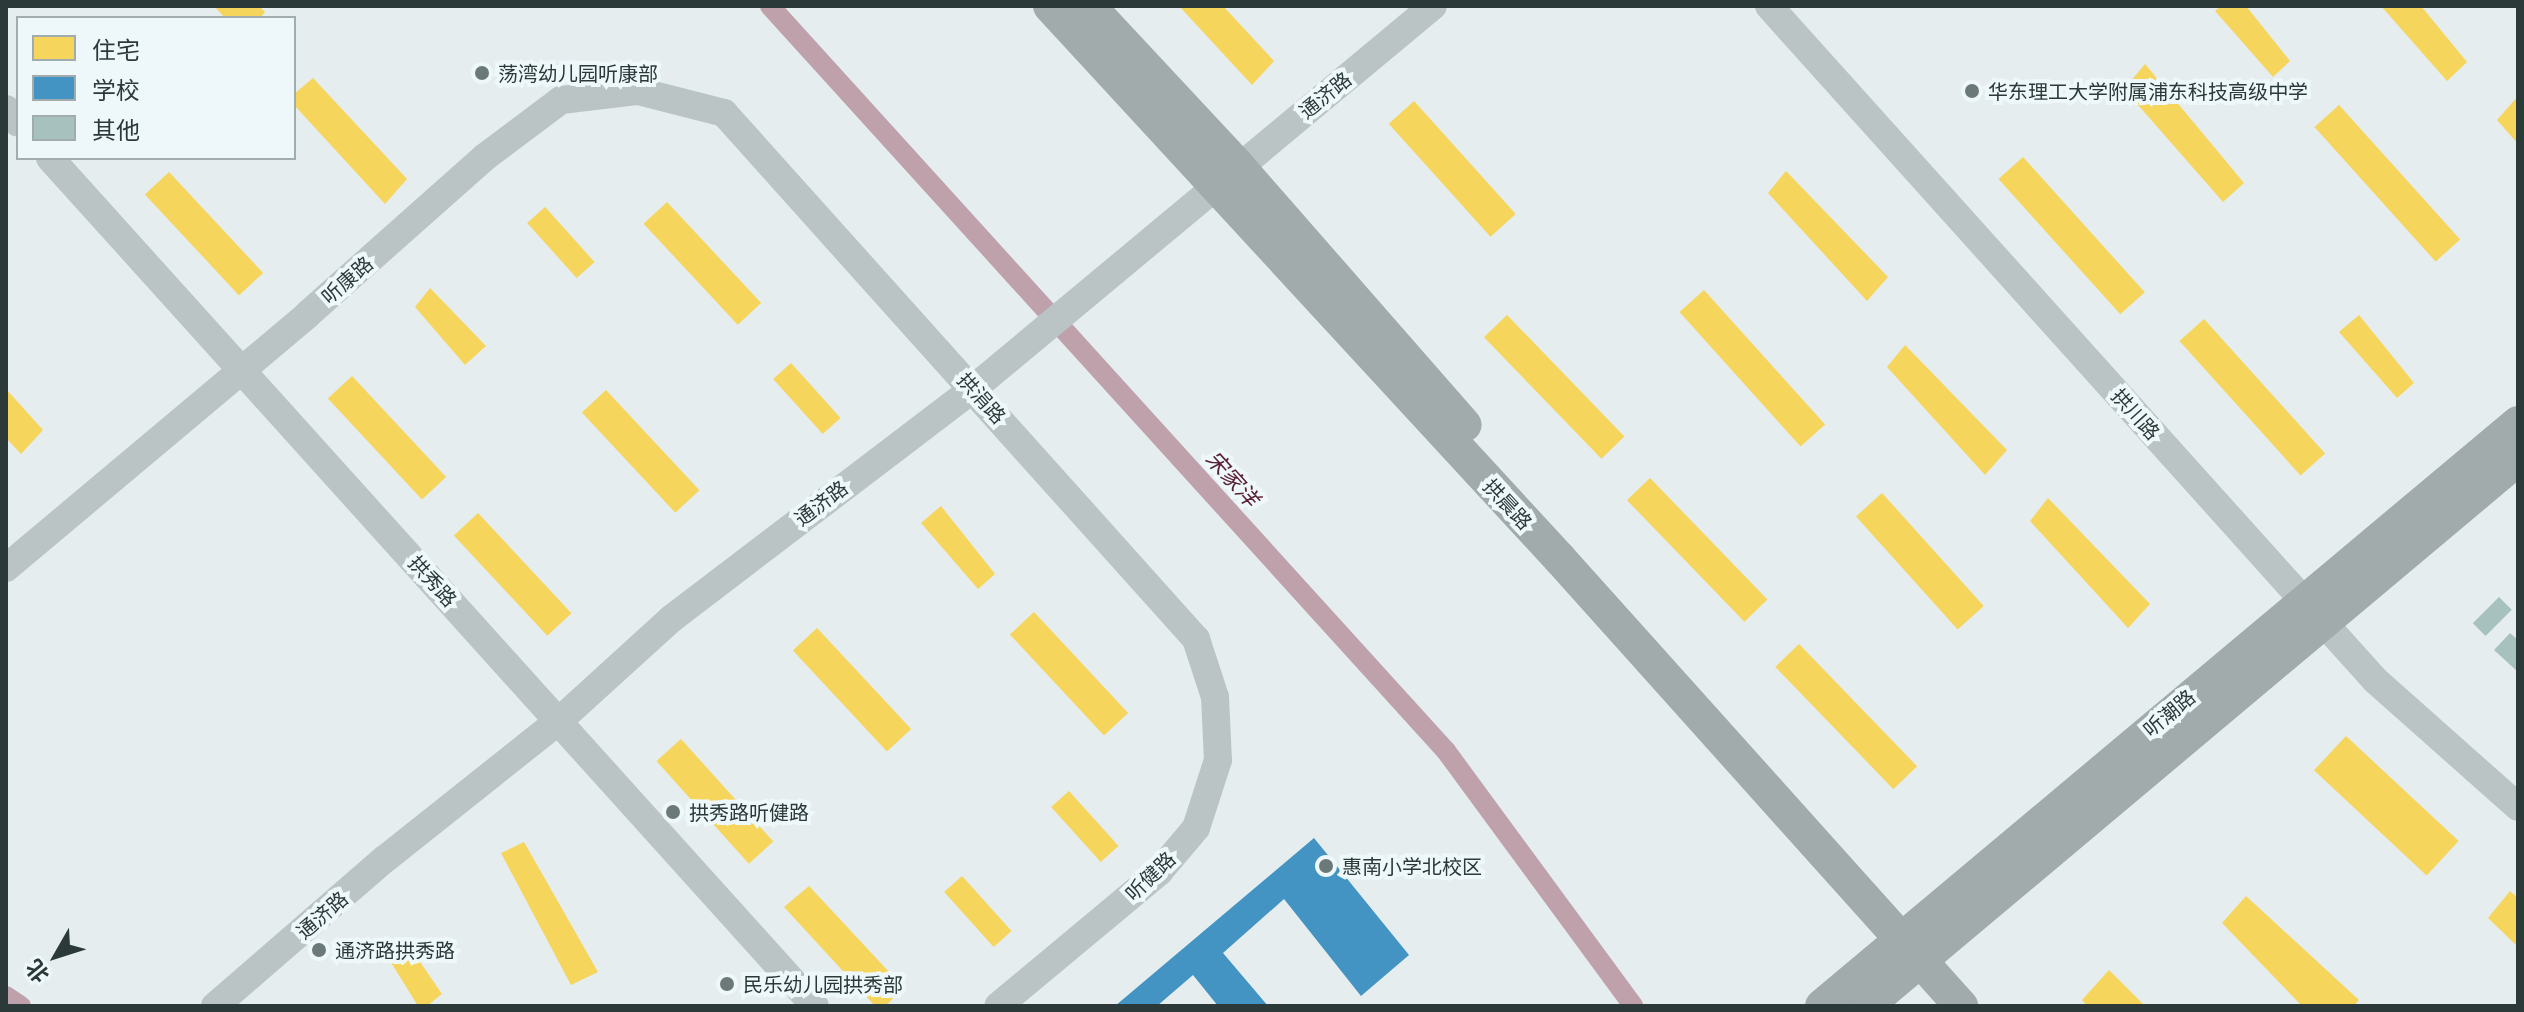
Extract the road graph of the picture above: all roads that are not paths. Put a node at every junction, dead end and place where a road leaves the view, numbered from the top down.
1 (1050, 6) edge
2 (1089, 6) edge
3 (1433, 6) edge
4 (1769, 6) edge
5 (724, 113) joint
6 (52, 160) edge
7 (1226, 177) junction
8 (242, 370) junction
9 (974, 388) junction
10 (2518, 423) edge
11 (2518, 459) edge
12 (6, 568) edge
13 (2313, 611) junction
14 (1215, 697) joint
15 (560, 720) junction
16 (2518, 807) edge
17 (1919, 944) junction
18 (215, 1006) edge
19 (815, 1006) edge
20 (998, 1006) edge
21 (1822, 1006) edge
22 (1866, 1006) edge
23 (1961, 1006) edge
24 (1987, 1006) edge

1 - 7 main road, 拱晨路
2 - 7 main road, 拱晨路
3 - 7 street, 通济路
4 - 13 street, 拱川路
5 - 8 street, 听康路
5 - 9 street, 拱涓路
6 - 8 street, 拱秀路
7 - 9 street, 通济路
7 - 17 main road, 拱晨路
8 - 12 street, 听康路
8 - 15 street, 拱秀路
9 - 14 street, 拱涓路
9 - 15 street, 通济路
10 - 13 main road, 听潮路
11 - 13 main road, 听潮路
13 - 16 street, 拱川路
13 - 17 main road, 听潮路
14 - 20 street, 听健路
15 - 18 street, 通济路
15 - 19 street, 拱秀路
17 - 21 main road, 听潮路
17 - 22 main road, 听潮路
17 - 23 main road, 拱晨路
17 - 24 main road, 拱晨路

